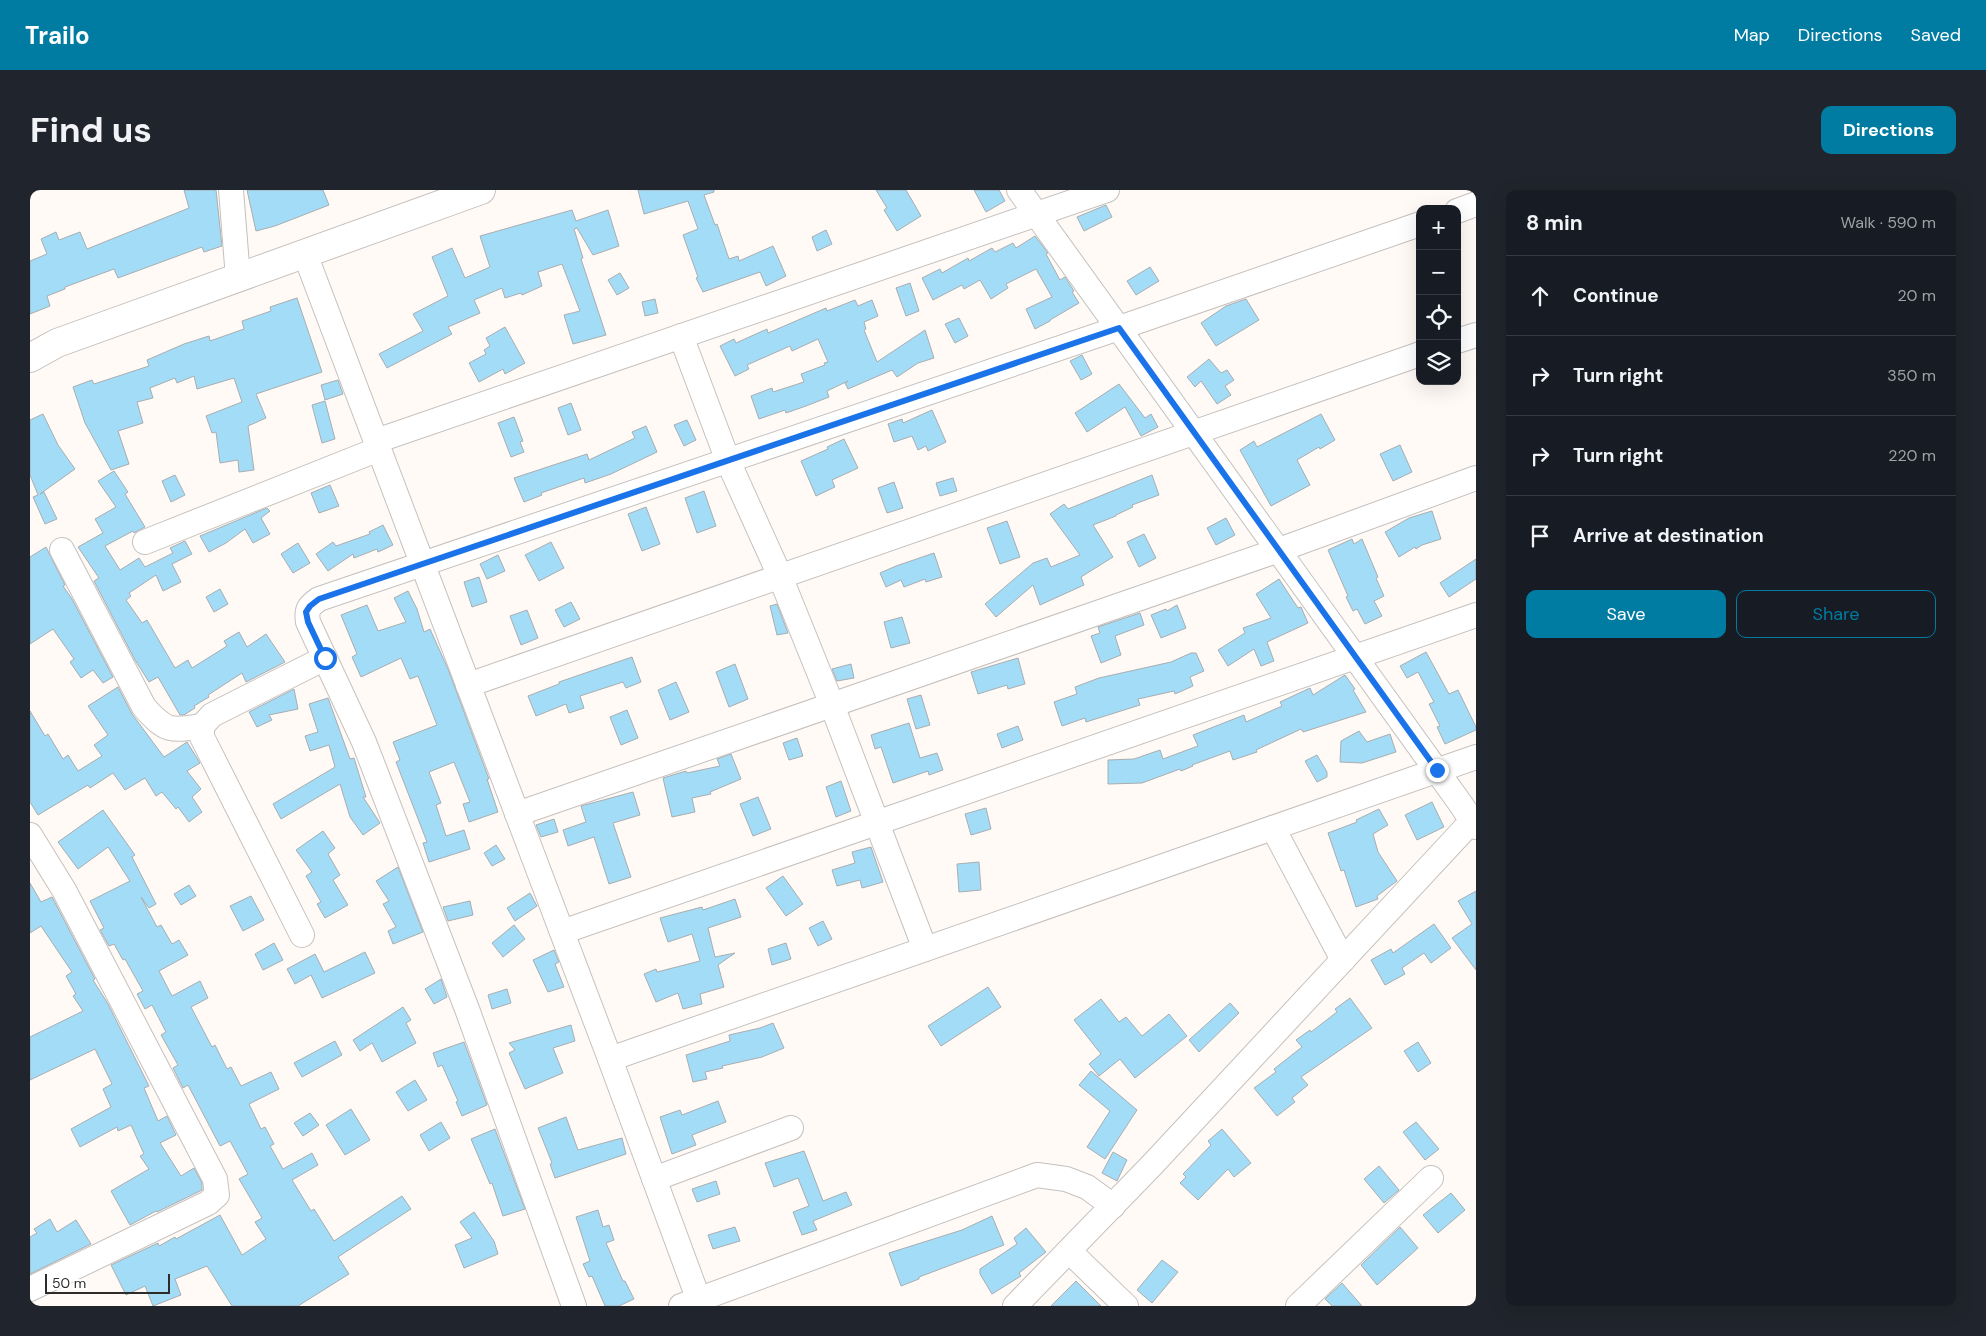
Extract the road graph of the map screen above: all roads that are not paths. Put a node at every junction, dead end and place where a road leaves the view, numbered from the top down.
1 (231, 190) edge
2 (481, 190) edge
3 (1019, 190) edge
4 (1107, 190) edge
5 (1476, 204) edge
6 (1461, 210) edge
7 (1036, 214) junction
8 (1416, 225) edge
9 (304, 254) junction
10 (238, 278) junction
11 (1119, 328) junction
12 (1476, 335) edge
13 (681, 336) junction
14 (1460, 340) edge
15 (57, 343) junction
16 (30, 344) edge
17 (1416, 355) edge
18 (30, 358) edge
19 (1193, 432) junction
20 (377, 445) junction
21 (728, 461) junction
22 (1476, 478) edge
23 (145, 542) dead end
24 (62, 550) dead end
25 (1279, 550) junction
26 (423, 565) junction
27 (780, 576) junction
28 (1476, 615) edge
29 (1355, 656) junction
30 (325, 658) junction
31 (468, 685) junction
32 (832, 705) junction
33 (202, 726) junction
34 (1476, 757) edge
35 (1437, 770) junction
36 (517, 814) junction
37 (877, 823) junction
38 (1474, 824) edge
39 (1273, 828) junction
40 (30, 836) edge
41 (562, 932) junction
42 (302, 935) dead end
43 (924, 949) junction
44 (1343, 960) junction
45 (610, 1059) junction
46 (791, 1128) dead end
47 (1431, 1178) dead end
48 (654, 1179) junction
49 (1113, 1206) junction
50 (1069, 1251) junction
51 (30, 1289) edge
52 (694, 1304) edge
53 (574, 1306) edge
54 (1015, 1306) edge
55 (1126, 1306) edge
56 (1298, 1306) edge

1 - 10 street
2 - 9 main road
3 - 7 street
4 - 7 street
5 - 6 street
7 - 11 street
7 - 13 street
8 - 11 street
9 - 10 main road
9 - 20 street
10 - 15 main road
11 - 19 street
11 - 21 street
12 - 14 street
13 - 20 street
13 - 21 street
15 - 16 street
15 - 18 main road
17 - 19 street
19 - 25 street
19 - 27 street
20 - 23 street
20 - 26 street
21 - 26 street
21 - 27 street
22 - 25 street
24 - 33 street
25 - 29 street
25 - 32 street
26 - 30 street
26 - 31 street
27 - 31 street
27 - 32 street
28 - 29 street
29 - 35 street
29 - 37 street
30 - 33 street
30 - 53 street
31 - 36 street
32 - 36 street
32 - 37 street
33 - 42 street
34 - 35 street
35 - 38 street
35 - 39 street
36 - 41 street
37 - 41 street
37 - 43 street
38 - 44 street
39 - 43 street
39 - 44 street
40 - 51 street
41 - 45 street
43 - 45 street
44 - 49 street
45 - 48 street
46 - 48 street
47 - 56 street
48 - 52 street
49 - 50 street
49 - 52 street
50 - 54 street
50 - 55 street

